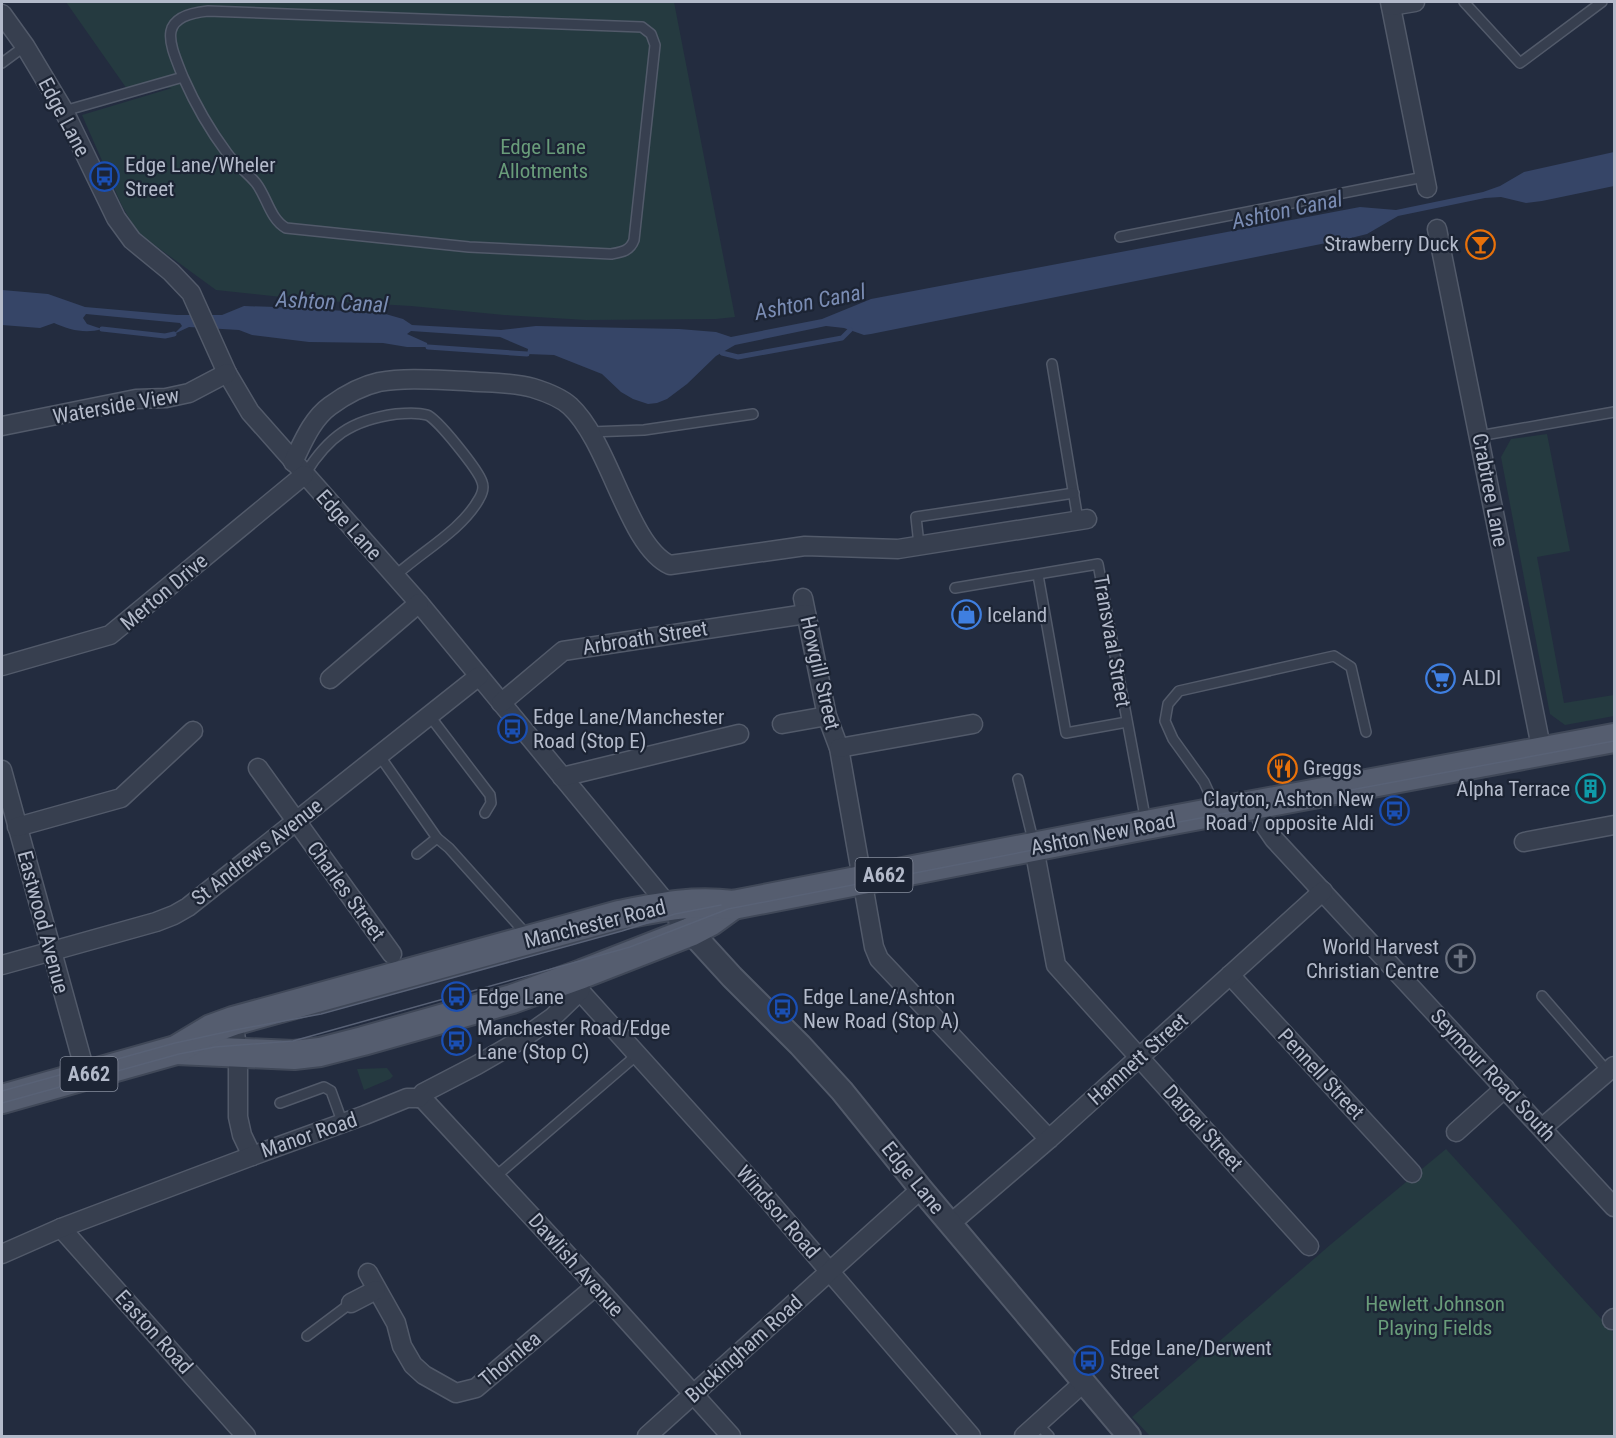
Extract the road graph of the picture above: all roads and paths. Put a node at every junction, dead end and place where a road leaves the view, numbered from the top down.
1 (1415, 2) edge
2 (1464, 2) edge
3 (1602, 2) edge
4 (1390, 4) edge
5 (2, 14) edge
6 (24, 46) junction
7 (2, 63) edge
8 (183, 76) junction
9 (64, 111) junction
10 (1426, 183) joint
11 (1437, 228) dead end
12 (1120, 237) dead end
13 (1052, 364) dead end
14 (227, 373) junction
15 (1614, 412) edge
16 (753, 414) dead end
17 (2, 426) edge
18 (590, 432) junction
19 (1479, 436) junction
20 (299, 469) junction
21 (1074, 493) junction
22 (1082, 519) joint
23 (919, 546) junction
24 (1038, 574) junction
25 (395, 576) junction
26 (956, 588) dead end
27 (419, 603) junction
28 (805, 606) joint
29 (2, 666) edge
30 (479, 676) junction
31 (330, 679) dead end
32 (501, 703) junction
33 (429, 716) junction
34 (827, 716) junction
35 (1127, 722) junction
36 (782, 724) dead end
37 (973, 724) dead end
38 (193, 731) dead end
39 (1366, 732) dead end
40 (739, 734) dead end
41 (1614, 738) edge
42 (839, 748) junction
43 (1542, 752) junction
44 (379, 755) junction
45 (258, 768) dead end
46 (2, 770) edge
47 (562, 777) junction
48 (1018, 779) dead end
49 (1257, 806) junction
50 (1218, 812) junction
51 (484, 813) dead end
52 (295, 822) junction
53 (1146, 825) junction
54 (1614, 825) edge
55 (17, 827) junction
56 (437, 838) junction
57 (1524, 842) dead end
58 (1034, 848) junction
59 (417, 854) dead end
60 (861, 879) junction
61 (1323, 891) junction
62 (734, 905) junction
63 (668, 906) junction
64 (690, 932) junction
65 (530, 939) junction
66 (51, 952) junction
67 (392, 954) dead end
68 (2, 965) edge
69 (1230, 975) junction
70 (581, 983) junction
71 (1542, 996) dead end
72 (233, 1021) junction
73 (176, 1050) junction
74 (238, 1052) junction
75 (638, 1054) junction
76 (1139, 1058) junction
77 (1611, 1069) edge
78 (86, 1075) junction
79 (1505, 1088) junction
80 (419, 1098) junction
81 (2, 1099) edge
82 (280, 1103) dead end
83 (343, 1124) junction
84 (1542, 1128) junction
85 (1456, 1132) dead end
86 (1049, 1139) junction
87 (252, 1155) junction
88 (1412, 1173) dead end
89 (495, 1177) junction
90 (921, 1189) junction
91 (1614, 1207) edge
92 (950, 1224) junction
93 (61, 1228) junction
94 (1309, 1246) dead end
95 (2, 1254) edge
96 (830, 1272) junction
97 (368, 1274) dead end
98 (596, 1286) junction
99 (376, 1290) junction
100 (351, 1303) joint
101 (307, 1336) dead end
102 (1083, 1383) junction
103 (693, 1395) junction
104 (1043, 1430) edge
105 (246, 1437) edge
106 (647, 1437) edge
107 (730, 1437) edge
108 (971, 1437) edge
109 (1024, 1437) edge
110 (1129, 1437) edge

1 - 4 street
2 - 3 lane
4 - 10 street
5 - 6 street, Edge Lane
6 - 7 lane
6 - 9 street, Edge Lane
8 - 8 lane
8 - 9 lane
9 - 14 street, Edge Lane
10 - 12 lane
11 - 19 street, Crabtree Lane
13 - 21 lane
14 - 17 street, Waterside View
14 - 20 street, Edge Lane
15 - 19 lane
16 - 18 lane
18 - 20 street
18 - 23 street
19 - 43 street, Crabtree Lane
20 - 25 street, Edge Lane
20 - 25 lane
20 - 29 street, Merton Drive
21 - 22 lane
21 - 23 lane
22 - 23 street
24 - 26 lane, Transvaal Street
24 - 35 lane, Transvaal Street
24 - 35 lane
25 - 27 street, Edge Lane
27 - 30 street, Edge Lane
27 - 31 street
28 - 32 street, Arbroath Street
28 - 34 street, Howgill Street
30 - 32 street, Edge Lane
30 - 33 street, St Andrews Avenue
32 - 47 street, Edge Lane
33 - 44 street, St Andrews Avenue
33 - 51 lane
34 - 36 street
34 - 42 street, Howgill Street
35 - 53 lane, Transvaal Street
37 - 42 street
38 - 55 street
39 - 50 lane
40 - 47 street
41 - 43 main road, Ashton New Road / A662
42 - 60 street, Howgill Street
43 - 49 main road, Ashton New Road / A662
44 - 52 street, St Andrews Avenue
44 - 56 lane
45 - 52 street, Charles Street
46 - 55 street, Eastwood Avenue
47 - 63 street, Edge Lane
48 - 58 lane
49 - 50 main road, Ashton New Road / A662
49 - 61 street, Seymour Road South
50 - 53 main road, Ashton New Road / A662
52 - 66 street, St Andrews Avenue
52 - 67 street, Charles Street
53 - 58 main road, Ashton New Road / A662
54 - 57 street
55 - 66 street, Eastwood Avenue
56 - 59 lane
56 - 65 lane
58 - 60 main road, Ashton New Road / A662
58 - 76 street, Dargai Street
60 - 62 main road, Ashton New Road / A662
60 - 86 street, Howgill Street
61 - 69 street, Hamnett Street
61 - 79 street, Seymour Road South
62 - 63 main road, Manchester Road / A662
62 - 64 main road, Manchester Road / A662
63 - 64 street, Edge Lane
63 - 65 main road, Manchester Road / A662
64 - 70 main road, Manchester Road / A662
64 - 90 street, Edge Lane
65 - 72 main road, Manchester Road / A662
66 - 68 street, St Andrews Avenue
66 - 78 street, Eastwood Avenue
69 - 76 street, Hamnett Street
69 - 88 street, Pennell Street
70 - 74 main road, Manchester Road / A662
70 - 75 street, Windsor Road
70 - 80 street, Manor Road
71 - 77 lane
72 - 73 main road, Manchester Road / A662
72 - 74 street
73 - 74 main road, Manchester Road / A662
73 - 78 main road, Manchester Road / A662
74 - 87 street
75 - 89 lane
75 - 96 street, Windsor Road
76 - 86 street, Hamnett Street
76 - 94 street, Dargai Street
77 - 84 street
78 - 81 main road, Manchester Road / A662
79 - 84 street, Seymour Road South
79 - 85 street
80 - 83 street, Manor Road
80 - 89 street, Dawlish Avenue
82 - 83 lane
83 - 87 street, Manor Road
84 - 91 street, Seymour Road South
86 - 92 street, Hamnett Street
87 - 93 street, Manor Road
89 - 98 street, Dawlish Avenue
90 - 92 street, Edge Lane
90 - 96 street, Buckingham Road
92 - 102 street, Edge Lane
93 - 95 street, Manor Road
93 - 105 street, Easton Road
96 - 103 street, Buckingham Road
96 - 108 street, Windsor Road
97 - 99 street, Thornlea
98 - 99 street, Thornlea
98 - 103 street, Dawlish Avenue
99 - 100 street
100 - 101 lane
102 - 104 street
102 - 110 street, Edge Lane
103 - 106 street, Buckingham Road
103 - 107 street, Dawlish Avenue
104 - 109 street

